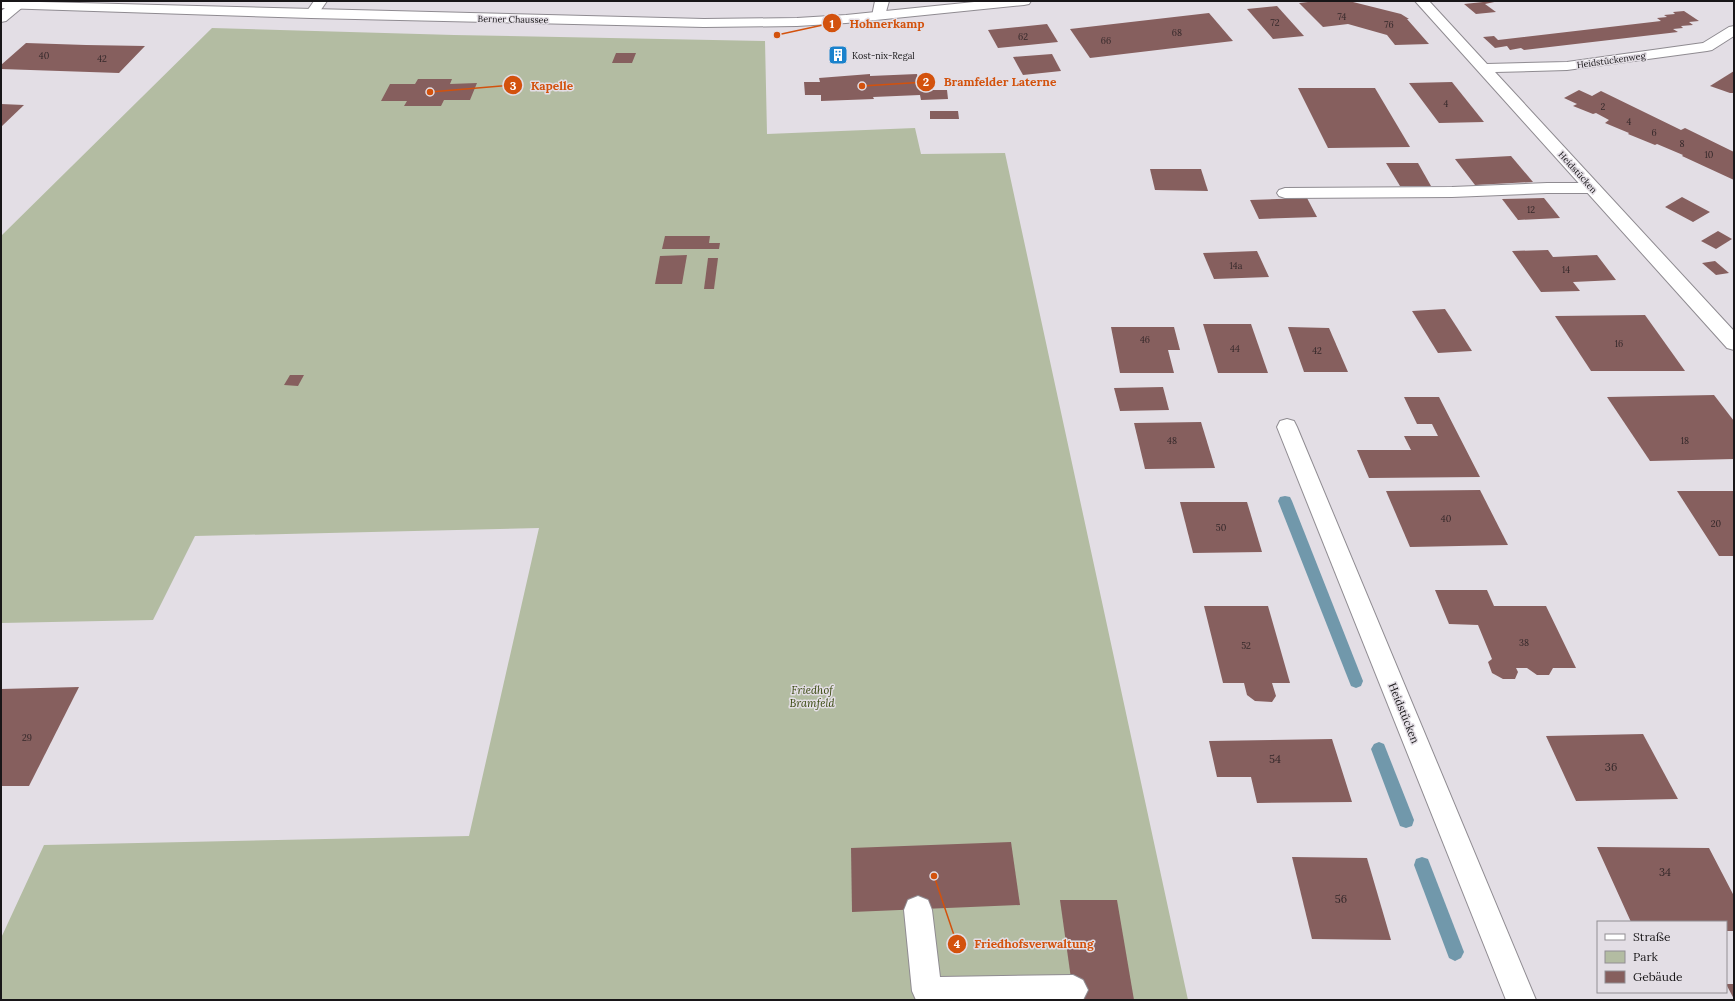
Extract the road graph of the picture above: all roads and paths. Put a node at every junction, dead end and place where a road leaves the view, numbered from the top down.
1 (321, 1) edge
2 (882, 1) edge
3 (1024, 1) edge
4 (1422, 1) edge
5 (20, 3) edge
6 (1, 4) edge
7 (311, 14) junction
8 (879, 16) junction
9 (1, 18) edge
10 (1734, 30) edge
11 (1483, 68) junction
12 (1593, 188) junction
13 (1285, 193) dead end
14 (1734, 343) edge
15 (1286, 427) dead end
16 (918, 910) dead end
17 (1073, 990) dead end
18 (981, 996) edge
19 (1521, 1000) edge

1 - 7 lane
2 - 8 street
3 - 8 street, Berner Chaussee
4 - 11 street, Heidstücken
5 - 6 street, Berner Chaussee
5 - 7 street, Berner Chaussee
5 - 9 street
7 - 8 street, Berner Chaussee
10 - 11 street, Heidstückenweg
11 - 12 street, Heidstücken
12 - 13 lane
12 - 14 street, Heidstücken
15 - 19 street, Heidstücken
16 - 18 lane
17 - 18 lane

